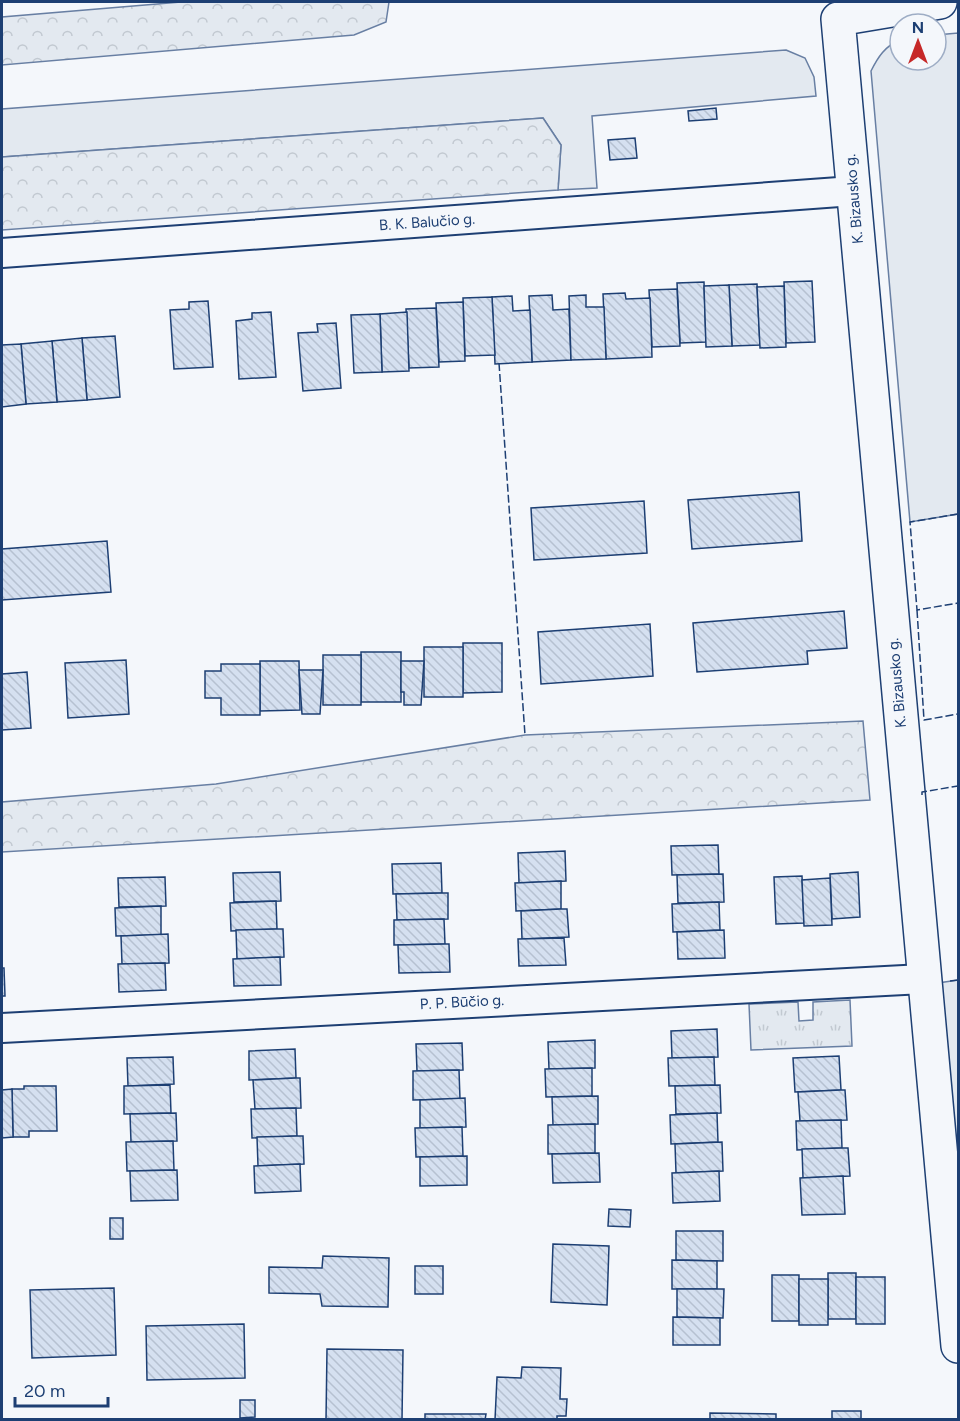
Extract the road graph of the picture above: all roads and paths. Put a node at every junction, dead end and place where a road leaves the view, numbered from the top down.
1 (940, 2) edge
2 (837, 10) edge
3 (853, 191) junction
4 (2, 253) edge
5 (923, 979) junction
6 (2, 1028) edge
7 (952, 1211) edge
8 (958, 1346) edge

1 - 2 street
2 - 3 street, K. Bizausko g.
3 - 4 street, B. K. Balučio g.
3 - 5 street, K. Bizausko g.
5 - 6 street, P. P. Būčio g.
5 - 7 street, K. Bizausko g.
7 - 8 street, K. Bizausko g.

